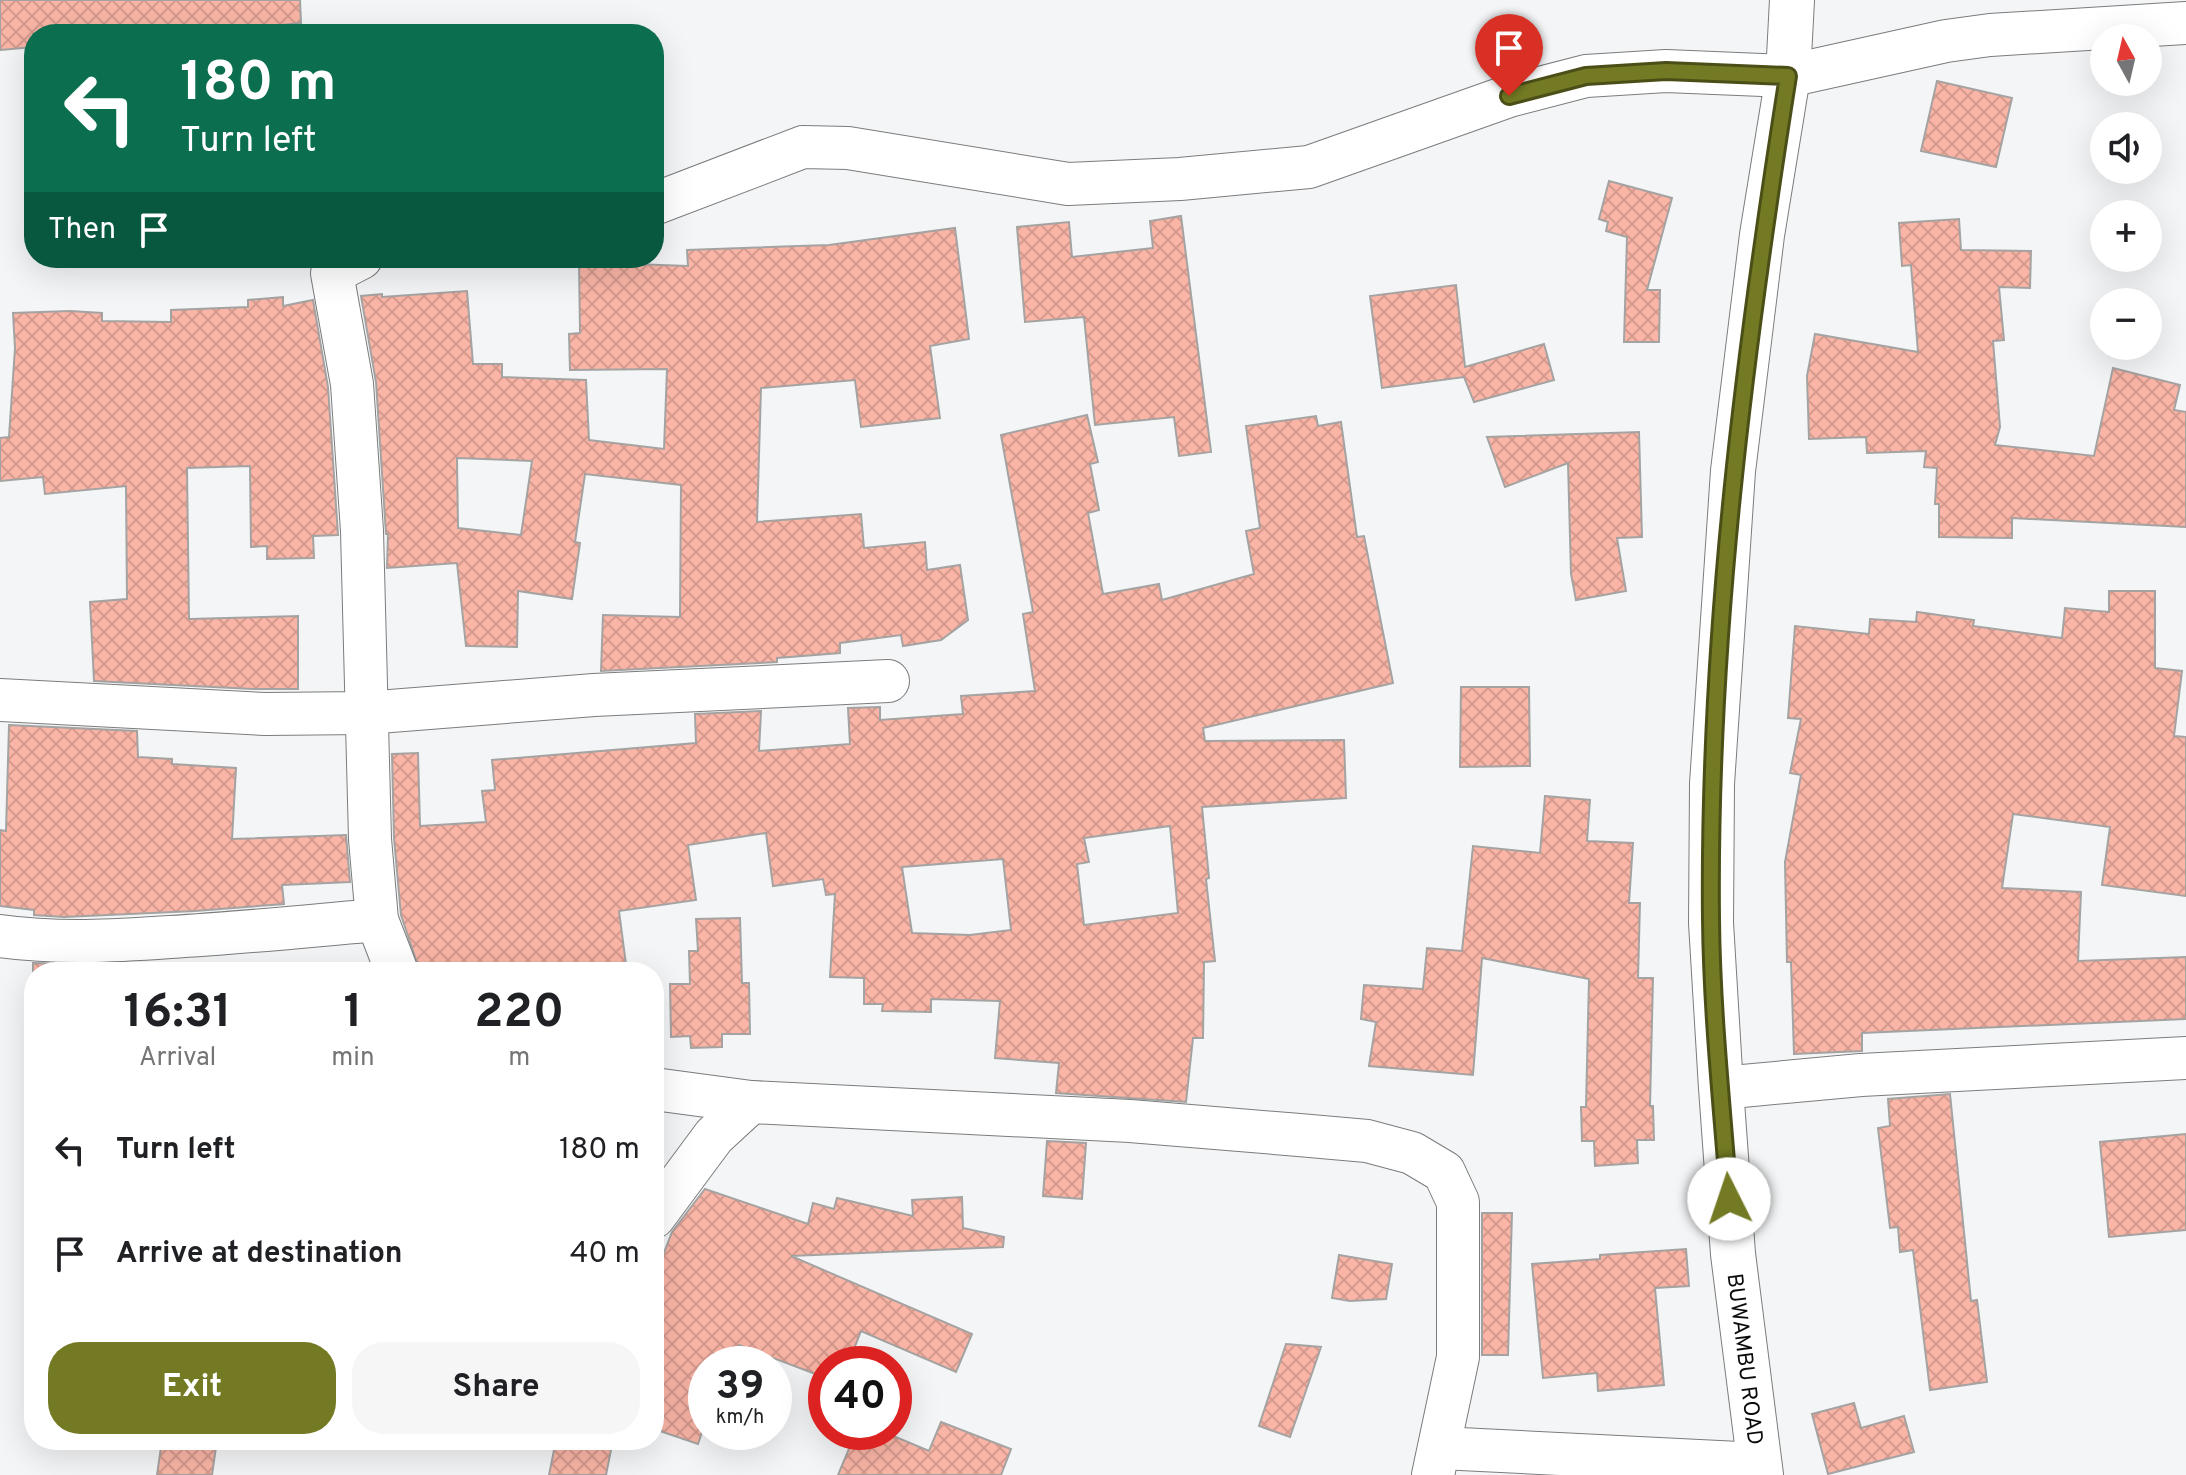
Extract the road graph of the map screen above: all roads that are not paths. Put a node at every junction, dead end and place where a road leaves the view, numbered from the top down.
1 (1792, 0) edge
2 (2186, 23) edge
3 (1788, 76) junction
4 (664, 200) edge
5 (342, 268) edge
6 (888, 681) dead end
7 (0, 700) edge
8 (365, 713) junction
9 (377, 920) junction
10 (0, 936) edge
11 (393, 962) edge
12 (2186, 1058) edge
13 (1721, 1088) junction
14 (664, 1090) edge
15 (751, 1102) junction
16 (664, 1204) edge
17 (1436, 1462) edge
18 (1760, 1469) edge

1 - 3 street, BUWAMBU ROAD
2 - 3 street
3 - 4 street
3 - 13 street, BUWAMBU ROAD
5 - 8 street
6 - 8 street
7 - 8 street
8 - 9 street
9 - 10 street
9 - 11 street
12 - 13 street
13 - 18 street, BUWAMBU ROAD
14 - 15 street
15 - 16 street
15 - 17 street
17 - 18 street

